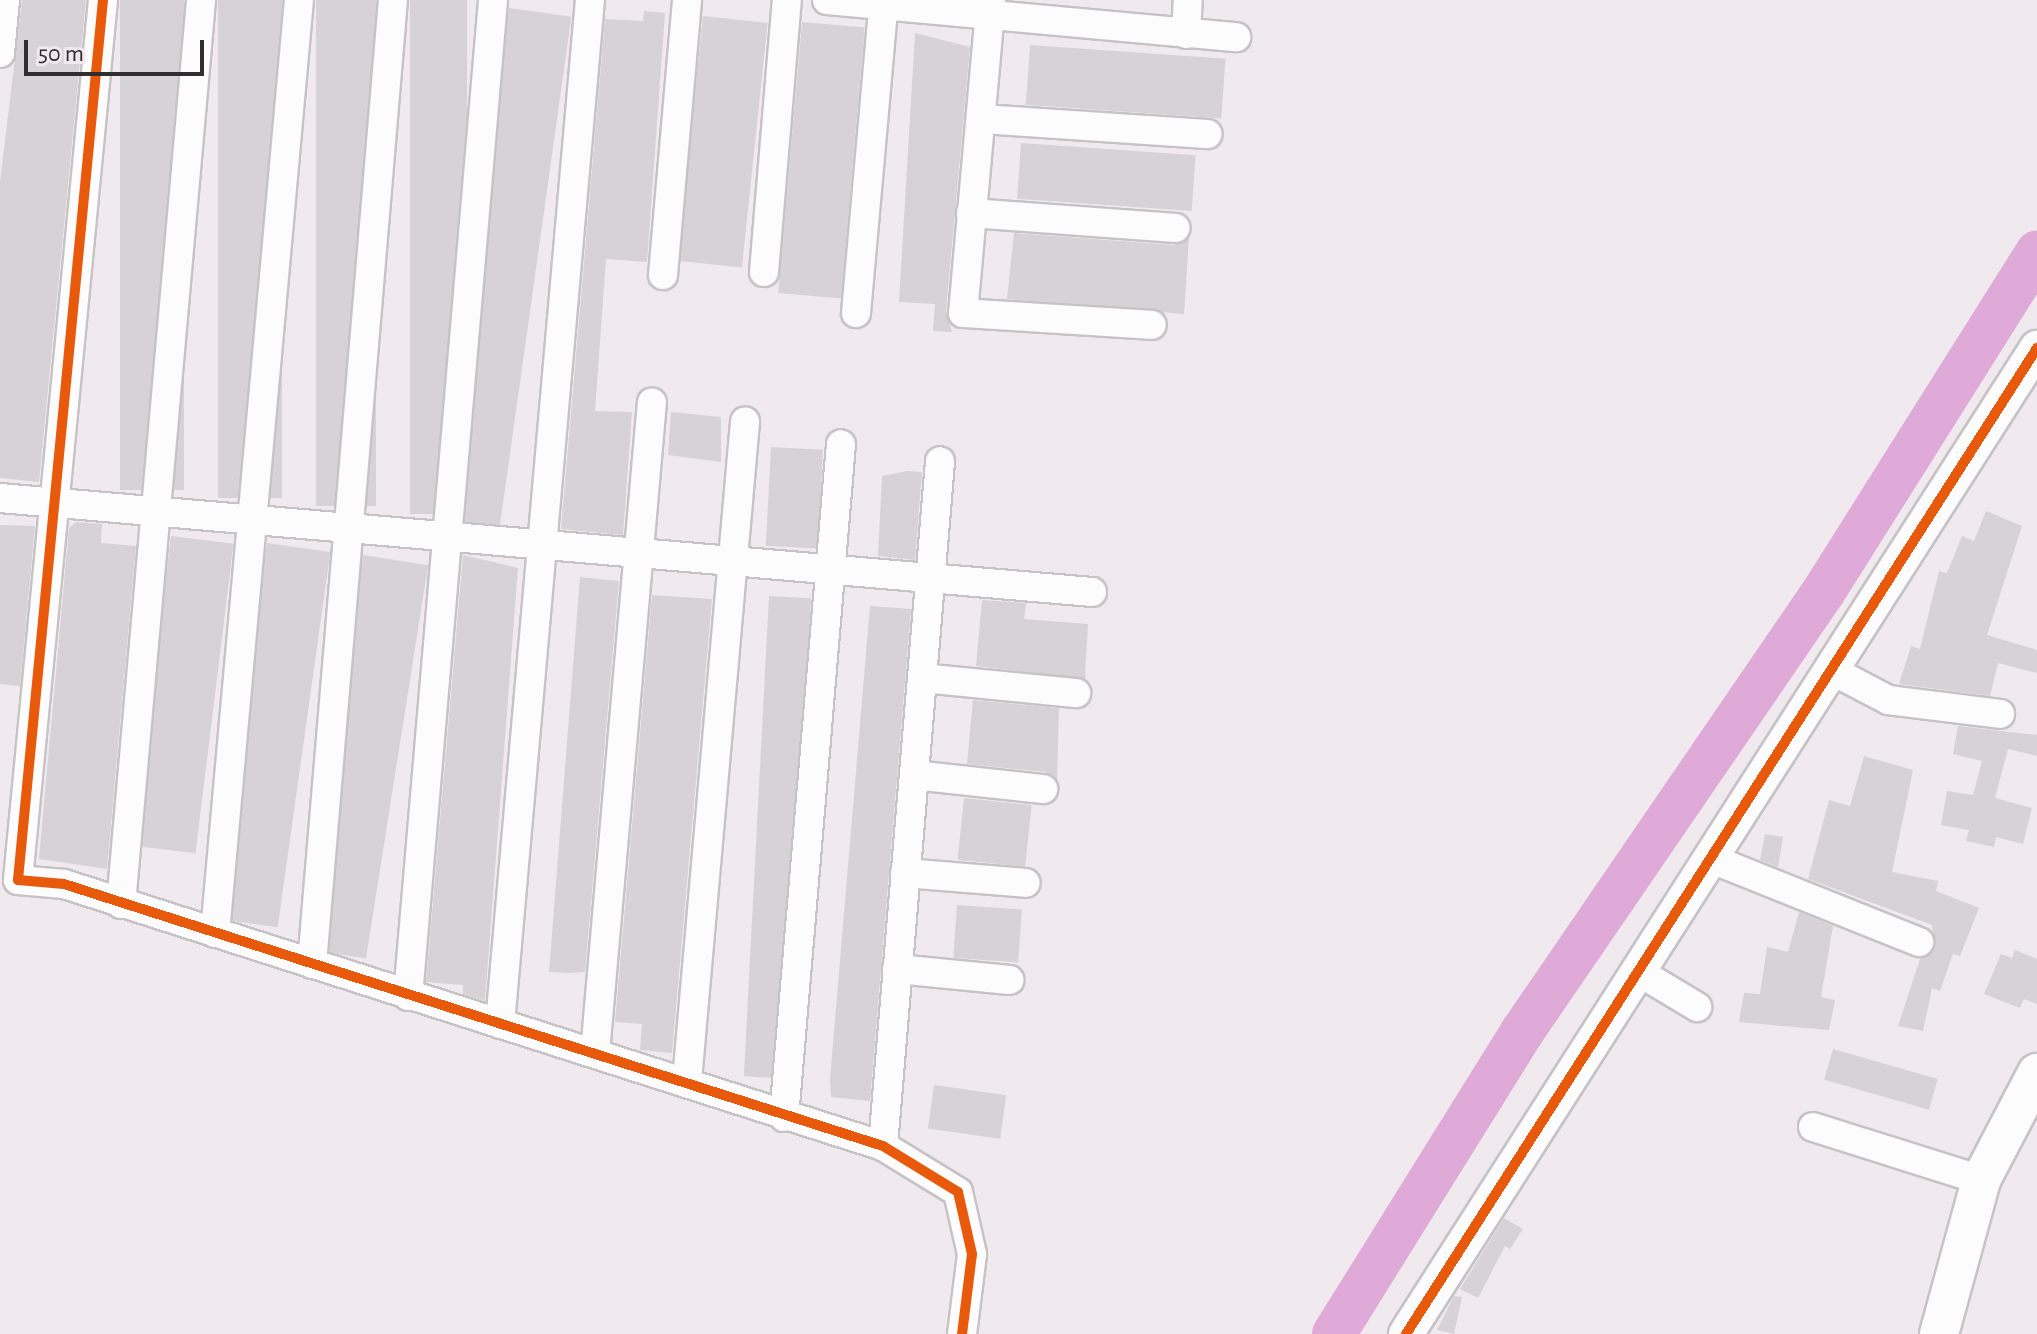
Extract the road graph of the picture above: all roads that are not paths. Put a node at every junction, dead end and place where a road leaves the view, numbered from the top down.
1 (5, 0) edge
2 (103, 0) edge
3 (201, 0) edge
4 (299, 0) edge
5 (393, 0) edge
6 (493, 0) edge
7 (590, 0) edge
8 (687, 0) edge
9 (787, 0) edge
10 (827, 0) edge
11 (1188, 0) edge
12 (883, 3) edge
13 (990, 8) edge
14 (1096, 12) edge
15 (1186, 34) junction
16 (1236, 37) dead end
17 (0, 53) edge
18 (981, 119) junction
19 (1208, 134) dead end
20 (971, 213) junction
21 (1175, 228) dead end
22 (764, 272) dead end
23 (663, 275) dead end
24 (856, 313) dead end
25 (1152, 325) dead end
26 (2037, 348) edge
27 (652, 402) dead end
28 (745, 422) dead end
29 (841, 444) dead end
30 (940, 461) dead end
31 (0, 498) edge
32 (55, 503) junction
33 (156, 511) junction
34 (252, 520) junction
35 (348, 528) junction
36 (447, 536) junction
37 (542, 545) junction
38 (639, 553) junction
39 (733, 561) junction
40 (831, 570) junction
41 (930, 578) junction
42 (1092, 592) dead end
43 (1835, 672) junction
44 (922, 678) junction
45 (1076, 693) dead end
46 (2000, 714) dead end
47 (914, 775) junction
48 (1043, 789) dead end
49 (1714, 860) junction
50 (905, 873) junction
51 (9, 876) edge
52 (1026, 883) dead end
53 (121, 904) junction
54 (215, 933) junction
55 (1919, 942) dead end
56 (312, 964) junction
57 (897, 969) junction
58 (1639, 972) junction
59 (1009, 980) dead end
60 (408, 996) junction
61 (1697, 1007) dead end
62 (500, 1024) junction
63 (595, 1053) junction
64 (2037, 1073) edge
65 (687, 1081) junction
66 (784, 1117) junction
67 (1813, 1127) dead end
68 (883, 1146) junction
69 (1981, 1180) junction
70 (962, 1334) edge
71 (1406, 1334) edge
72 (1939, 1334) edge

1 - 17 street
2 - 32 street
3 - 33 street
4 - 34 street
5 - 35 street
6 - 36 street
7 - 37 street
8 - 23 street
9 - 22 street
10 - 12 street
11 - 15 street
12 - 13 street
12 - 24 street
13 - 14 street
13 - 18 street
14 - 15 street
15 - 16 street
18 - 19 street
18 - 20 street
20 - 21 street
20 - 25 street
26 - 43 street
27 - 38 street
28 - 39 street
29 - 40 street
30 - 41 street
31 - 32 street
32 - 33 street
32 - 51 street
33 - 34 street
33 - 53 street
34 - 35 street
34 - 54 street
35 - 36 street
35 - 56 street
36 - 37 street
36 - 60 street
37 - 38 street
37 - 62 street
38 - 39 street
38 - 63 street
39 - 40 street
39 - 65 street
40 - 41 street
40 - 66 street
41 - 42 street
41 - 44 street
43 - 46 street
43 - 49 street
44 - 45 street
44 - 47 street
47 - 48 street
47 - 50 street
49 - 55 street
49 - 58 street
50 - 52 street
50 - 57 street
51 - 53 street
53 - 54 street
54 - 56 street
56 - 60 street
57 - 59 street
57 - 68 street
58 - 61 street
58 - 71 street
60 - 62 street
62 - 63 street
63 - 65 street
64 - 69 main road
65 - 66 street
66 - 68 street
67 - 69 street
68 - 70 street
69 - 72 main road

